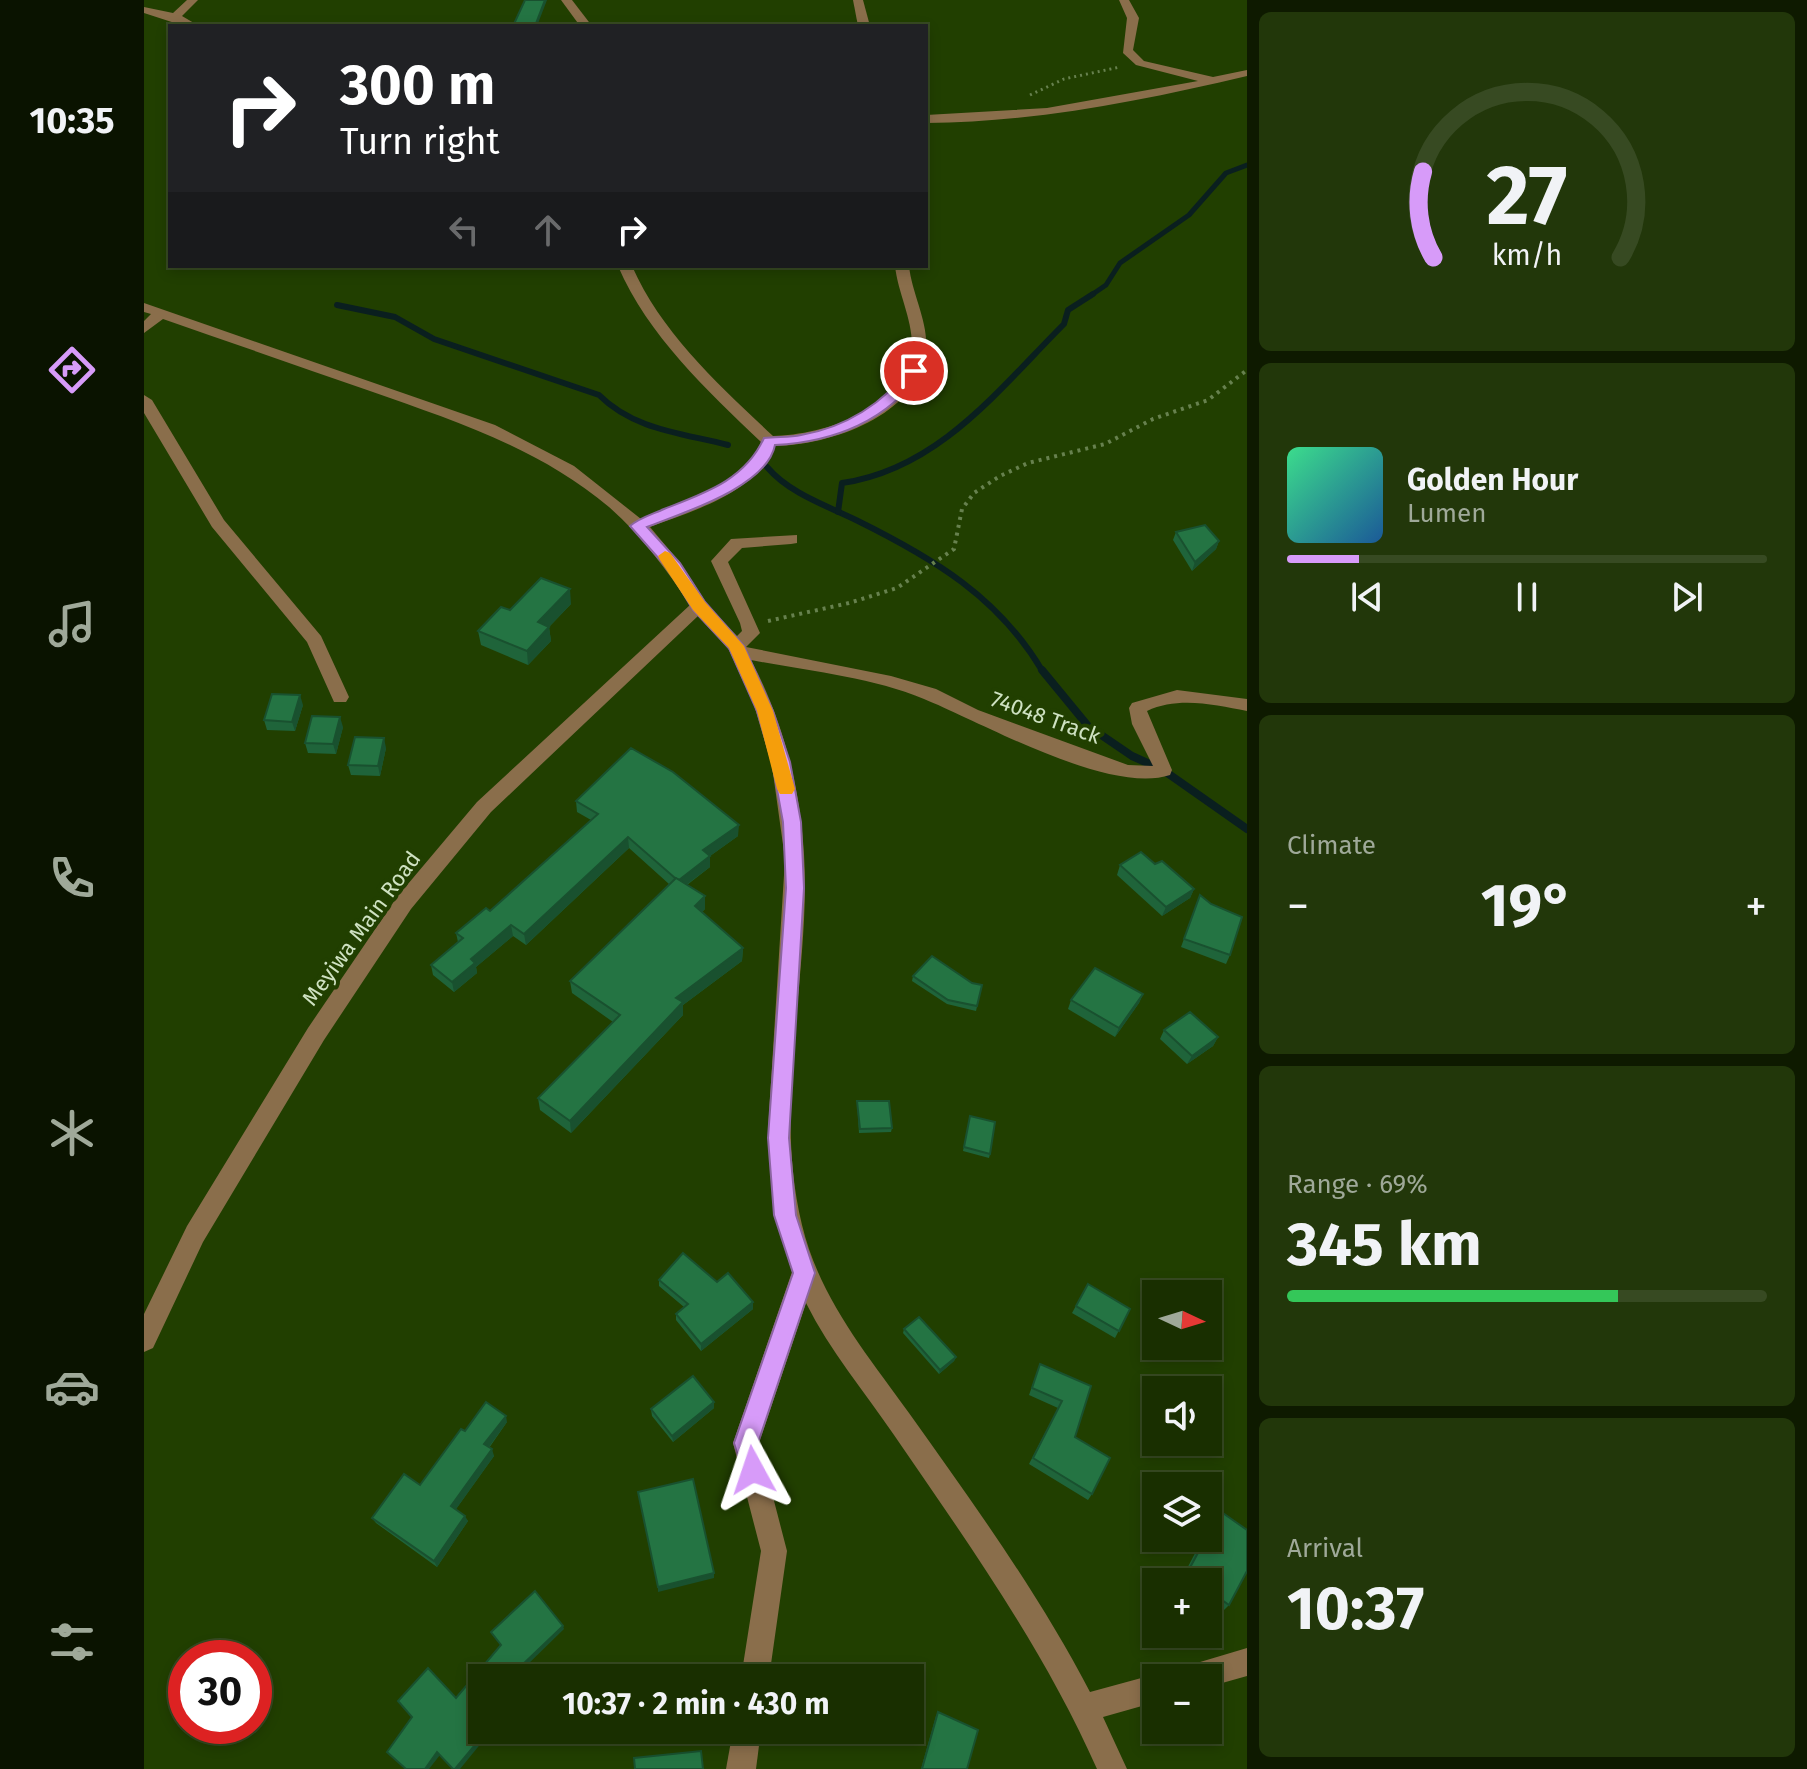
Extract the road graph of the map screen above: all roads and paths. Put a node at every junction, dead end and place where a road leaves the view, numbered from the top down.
1 (193, 0) edge
2 (566, 0) edge
3 (858, 0) edge
4 (1124, 0) edge
5 (144, 10) edge
6 (175, 17) junction
7 (189, 24) edge
8 (584, 24) edge
9 (864, 24) edge
10 (1140, 63) junction
11 (1247, 73) edge
12 (1214, 81) junction
13 (998, 118) junction
14 (928, 119) edge
15 (902, 268) edge
16 (626, 269) edge
17 (153, 310) edge
18 (144, 329) edge
19 (1247, 370) edge
20 (144, 400) edge
21 (768, 447) junction
22 (638, 526) junction
23 (791, 539) dead end
24 (699, 606) junction
25 (750, 625) junction
26 (737, 648) junction
27 (340, 697) dead end
28 (1247, 705) edge
29 (804, 1273) junction
30 (144, 1340) edge
31 (1247, 1662) edge
32 (757, 1664) edge
33 (1222, 1669) edge
34 (1142, 1692) edge
35 (1087, 1707) junction
36 (745, 1744) edge
37 (741, 1769) edge
38 (1112, 1769) edge

1 - 6 street
2 - 8 street
3 - 9 street
4 - 10 street
5 - 6 street
6 - 7 street
10 - 12 street
10 - 13 path
11 - 12 street
12 - 13 street
13 - 14 street
15 - 21 street
16 - 21 street
17 - 18 street
17 - 22 street
19 - 25 path
20 - 27 street
21 - 22 street
22 - 24 street
23 - 25 street
24 - 26 street
24 - 30 street, Meyiwa Main Road
25 - 26 street
26 - 28 street, 74048 Track
26 - 29 street
29 - 32 street
29 - 35 street
31 - 33 street
34 - 35 street
35 - 38 street
36 - 37 street

